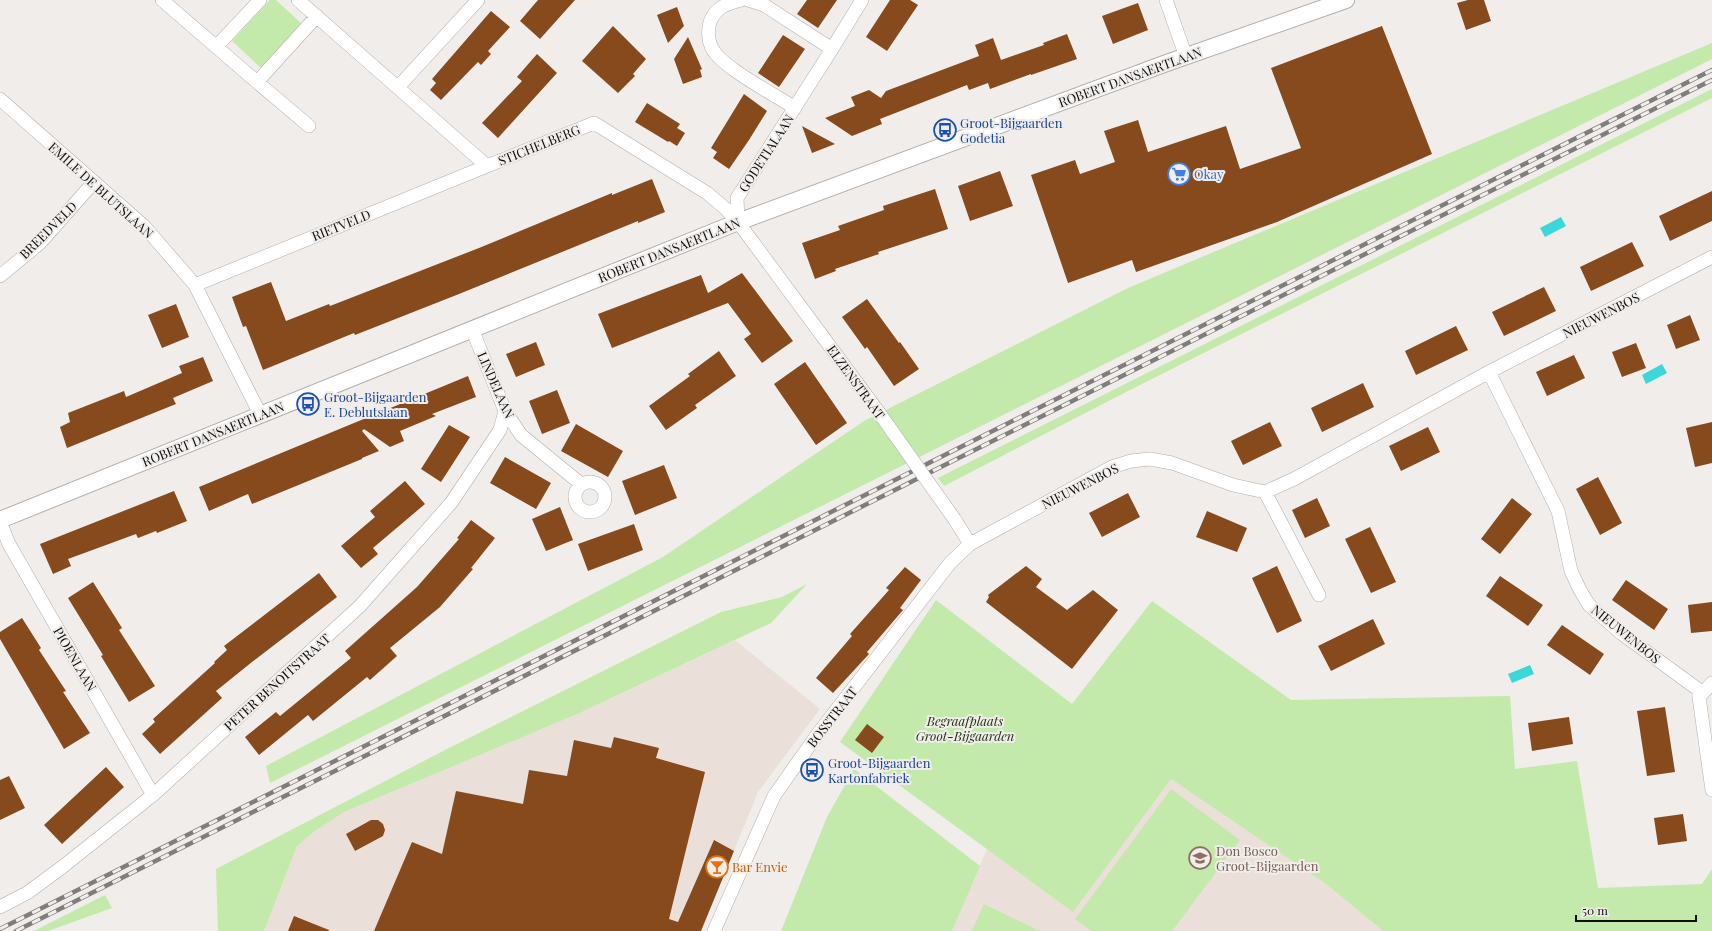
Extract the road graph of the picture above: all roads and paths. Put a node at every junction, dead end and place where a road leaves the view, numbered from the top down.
1 (162, 0) edge
2 (260, 0) edge
3 (298, 0) edge
4 (478, 0) edge
5 (741, 0) edge
6 (748, 0) edge
7 (862, 0) edge
8 (1166, 0) edge
9 (1346, 0) edge
10 (316, 16) junction
11 (216, 47) junction
12 (832, 49) junction
13 (1186, 57) junction
14 (257, 82) junction
15 (398, 87) junction
16 (0, 99) edge
17 (795, 108) junction
18 (309, 126) dead end
19 (487, 166) junction
20 (94, 182) junction
21 (738, 222) junction
22 (1712, 257) edge
23 (0, 276) edge
24 (195, 284) junction
25 (472, 329) junction
26 (1490, 372) junction
27 (505, 411) junction
28 (260, 416) junction
29 (581, 484) dead end
30 (1265, 492) junction
31 (0, 521) edge
32 (970, 544) junction
33 (1319, 595) dead end
34 (1712, 683) edge
35 (1703, 693) junction
36 (1712, 790) edge
37 (153, 795) junction
38 (0, 906) edge
39 (714, 931) edge

1 - 11 street
2 - 11 street
3 - 10 street, STICHELBERG
4 - 15 street
5 - 17 street, GODETIALAAN
6 - 12 street
7 - 12 street, GODETIALAAN
8 - 13 street
9 - 13 street, ROBERT DANSAERTLAAN
10 - 14 street
10 - 15 street, STICHELBERG
11 - 14 street
12 - 17 street, GODETIALAAN
13 - 21 street, ROBERT DANSAERTLAAN
14 - 18 street
15 - 19 street, STICHELBERG
16 - 20 street, EMILE DE BLUTSLAAN
17 - 21 street, GODETIALAAN
19 - 21 street, STICHELBERG
19 - 24 street, RIETVELD
20 - 23 street, BREEDVELD
20 - 24 street, EMILE DE BLUTSLAAN
21 - 25 street, ROBERT DANSAERTLAAN
21 - 32 street, ELZENSTRAAT, bridge
22 - 26 street, NIEUWENBOS
24 - 28 street, EMILE DE BLUTSLAAN
25 - 27 street, LINDELAAN
25 - 28 street, ROBERT DANSAERTLAAN
26 - 30 street, NIEUWENBOS
26 - 35 street, NIEUWENBOS
27 - 29 street, LINDELAAN
27 - 37 street, PETER BENOITSTRAAT
28 - 31 street, ROBERT DANSAERTLAAN
30 - 32 street, NIEUWENBOS
30 - 33 street
31 - 37 street, PIOENLAAN
32 - 39 street, BOSSTRAAT
34 - 35 street
35 - 36 street
37 - 38 street, PETER BENOITSTRAAT

